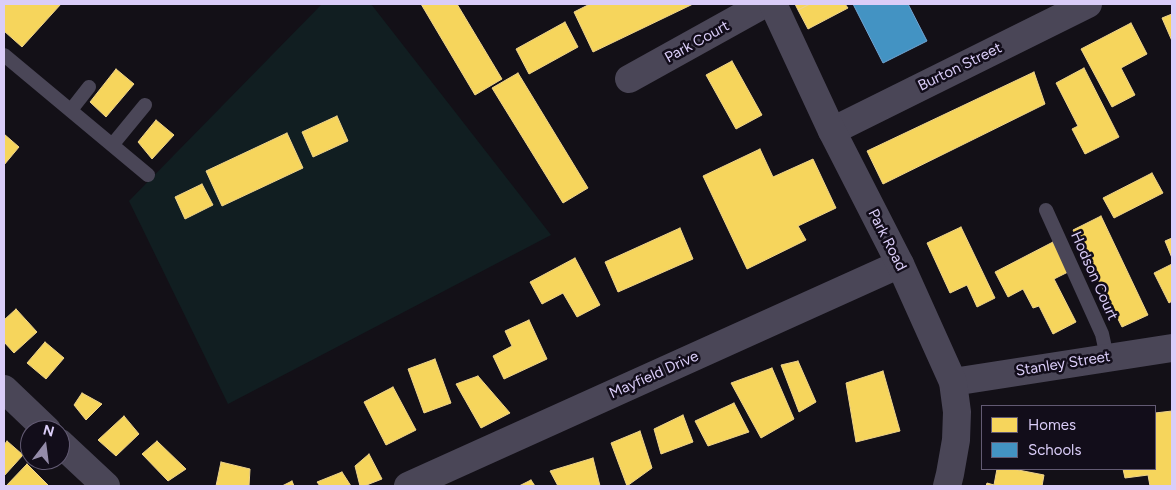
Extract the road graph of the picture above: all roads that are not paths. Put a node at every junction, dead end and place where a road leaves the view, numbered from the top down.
1 (764, 4) edge
2 (773, 4) edge
3 (1088, 4) edge
4 (4, 55) edge
5 (629, 79) dead end
6 (88, 87) dead end
7 (145, 105) dead end
8 (70, 110) junction
9 (832, 131) junction
10 (113, 144) junction
11 (148, 174) dead end
12 (1046, 210) dead end
13 (900, 264) junction
14 (1172, 348) edge
15 (1107, 357) junction
16 (953, 382) junction
17 (4, 389) edge
18 (36, 420) edge
19 (70, 452) edge
20 (106, 486) edge
21 (408, 486) edge
22 (947, 486) edge

1 - 5 street, Park Court
2 - 9 street, Park Road
3 - 9 street, Burton Street
4 - 8 lane
6 - 8 lane
7 - 10 lane
8 - 10 lane
9 - 13 street, Park Road
10 - 11 lane
12 - 15 lane, Hodson Court
13 - 16 street, Park Road
13 - 21 street, Mayfield Drive
14 - 15 street, Stanley Street
15 - 16 street, Stanley Street
16 - 22 street, Park Road
17 - 18 street
19 - 20 street

